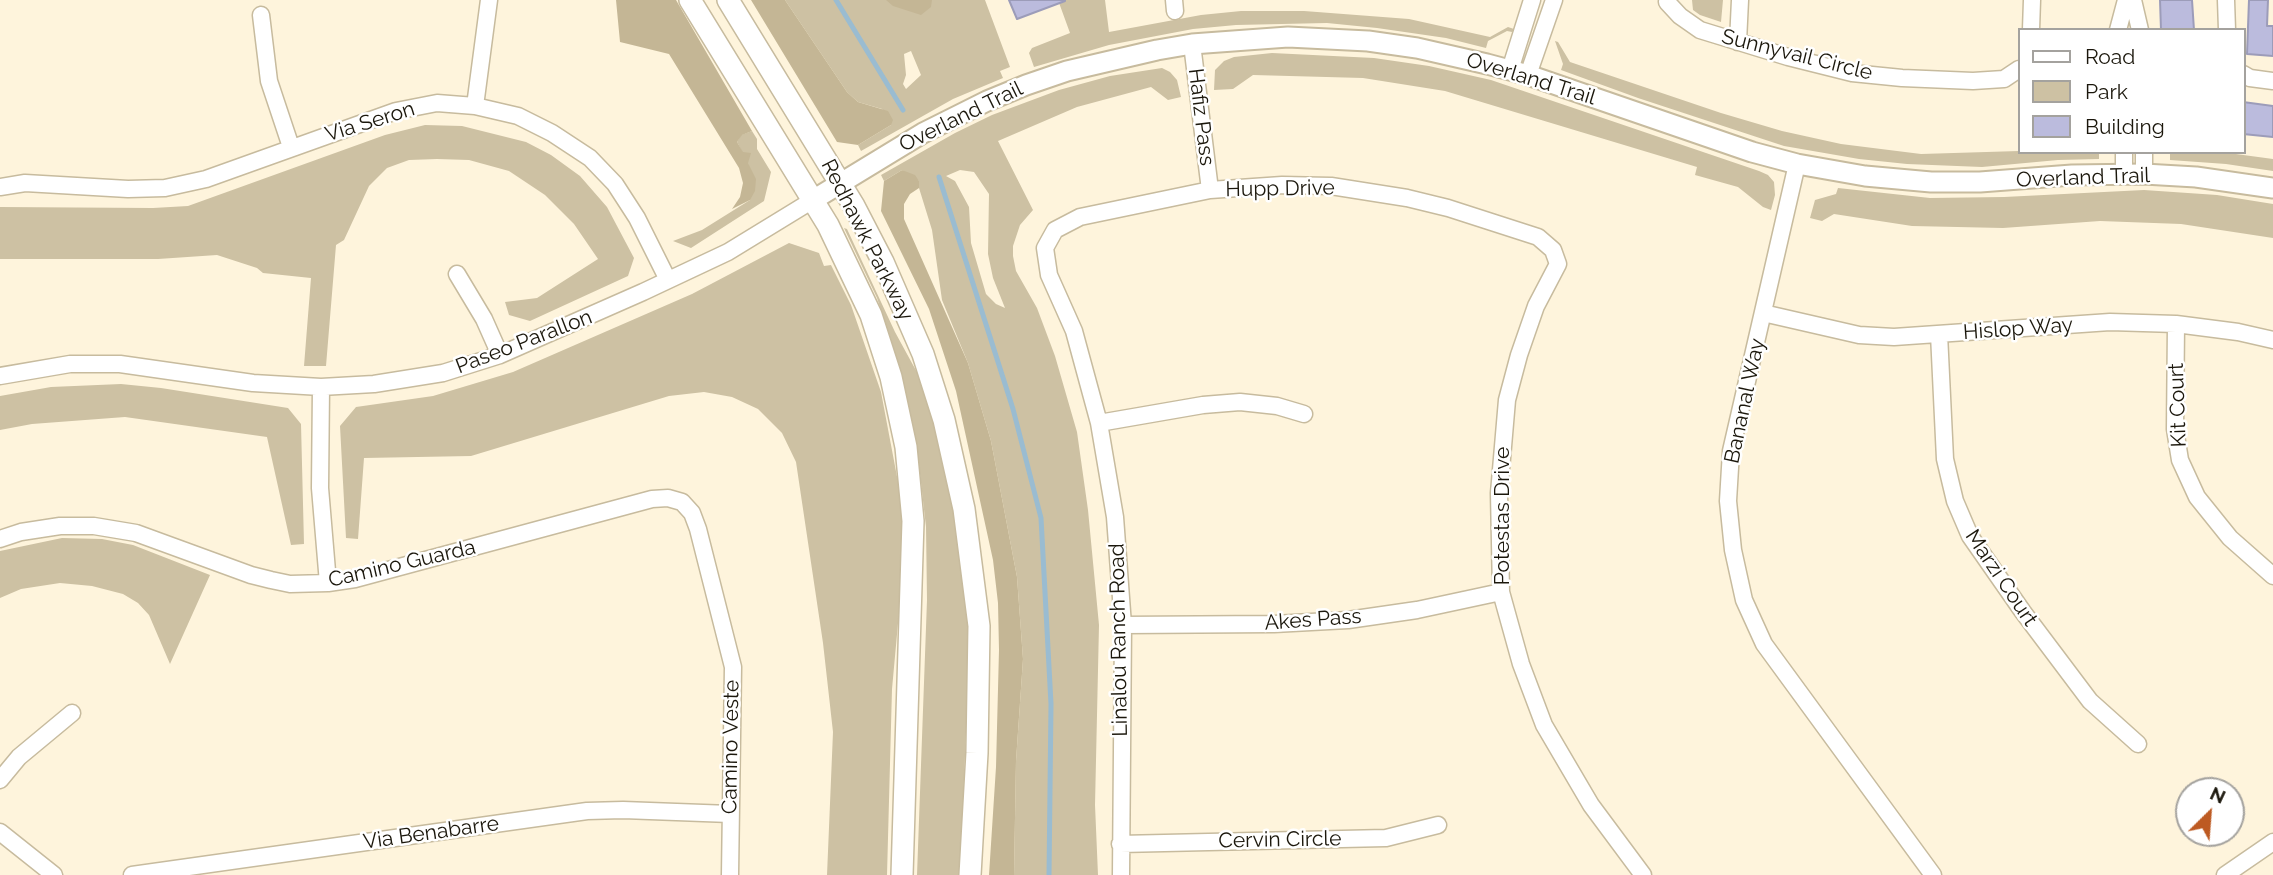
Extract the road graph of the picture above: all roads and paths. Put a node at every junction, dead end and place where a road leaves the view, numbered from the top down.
1 (489, 0) edge
2 (690, 0) edge
3 (728, 0) edge
4 (1532, 0) edge
5 (1554, 0) edge
6 (1740, 0) edge
7 (2032, 0) edge
8 (2126, 0) edge
9 (2133, 0) edge
10 (2225, 0) edge
11 (1667, 2) dead end
12 (261, 15) dead end
13 (2031, 28) edge
14 (2119, 28) edge
15 (2140, 28) edge
16 (2227, 28) edge
17 (1738, 42) junction
18 (1192, 44) junction
19 (2018, 70) edge
20 (1519, 73) junction
21 (2245, 75) edge
22 (2273, 81) edge
23 (475, 106) junction
24 (291, 147) junction
25 (2124, 154) edge
26 (2144, 154) edge
27 (1797, 164) junction
28 (2124, 174) junction
29 (2144, 174) junction
30 (840, 183) junction
31 (0, 187) edge
32 (2273, 188) edge
33 (1210, 190) junction
34 (813, 200) junction
35 (1525, 233) joint
36 (1045, 248) joint
37 (457, 274) dead end
38 (668, 280) junction
39 (1763, 313) junction
40 (2176, 324) junction
41 (1939, 334) junction
42 (2273, 340) edge
43 (500, 355) junction
44 (0, 376) edge
45 (321, 387) junction
46 (1304, 414) dead end
47 (1099, 422) junction
48 (682, 502) joint
49 (0, 539) edge
50 (2273, 576) edge
51 (328, 583) junction
52 (1502, 592) junction
53 (1123, 625) junction
54 (72, 713) dead end
55 (2138, 744) dead end
56 (0, 780) edge
57 (730, 814) junction
58 (1438, 825) dead end
59 (0, 832) edge
60 (2273, 842) edge
61 (1120, 844) junction
62 (54, 875) edge
63 (132, 875) edge
64 (730, 875) edge
65 (902, 875) edge
66 (970, 875) edge
67 (1121, 875) edge
68 (1643, 875) edge
69 (1933, 875) edge
70 (2225, 875) edge

1 - 23 street
2 - 34 main road, Redhawk Parkway
3 - 30 main road, Redhawk Parkway
4 - 20 street
5 - 20 street
6 - 17 street
7 - 13 street
8 - 14 street
9 - 15 street
10 - 16 street
11 - 17 street, Sunnyvail Circle
12 - 24 street
17 - 19 street, Sunnyvail Circle
18 - 20 street, Overland Trail
18 - 30 street, Overland Trail
18 - 33 street, Hafiz Pass
20 - 27 street, Overland Trail
21 - 22 street
23 - 24 street, Via Seron
23 - 38 street, Via Seron
24 - 31 street, Via Seron
25 - 28 street
26 - 29 street
27 - 28 street, Overland Trail
27 - 39 street, Bananal Way
28 - 29 street, Overland Trail
29 - 32 street, Overland Trail
30 - 34 street, Overland Trail
30 - 66 main road, Redhawk Parkway
33 - 35 street, Hupp Drive
33 - 36 street, Hupp Drive
34 - 38 street, Paseo Parallon
34 - 65 main road, Redhawk Parkway
35 - 52 street, Potestas Drive
36 - 47 street, Linalou Ranch Road
37 - 43 street
38 - 43 street, Paseo Parallon
39 - 41 street, Hislop Way
39 - 69 street, Bananal Way
40 - 41 street, Hislop Way
40 - 42 street, Hislop Way
40 - 50 street, Kit Court
41 - 55 street, Marzi Court
43 - 45 street, Paseo Parallon
44 - 45 street, Paseo Parallon
45 - 51 street
46 - 47 street
47 - 53 street, Linalou Ranch Road
48 - 51 street, Camino Guarda
48 - 57 street, Camino Veste
49 - 51 street, Camino Guarda
52 - 53 street, Akes Pass
52 - 68 street, Potestas Drive
53 - 61 street, Linalou Ranch Road
54 - 56 street
57 - 63 street, Via Benabarre
57 - 64 street, Camino Veste
58 - 61 street, Cervin Circle
59 - 62 street
60 - 70 street
61 - 67 street, Linalou Ranch Road

